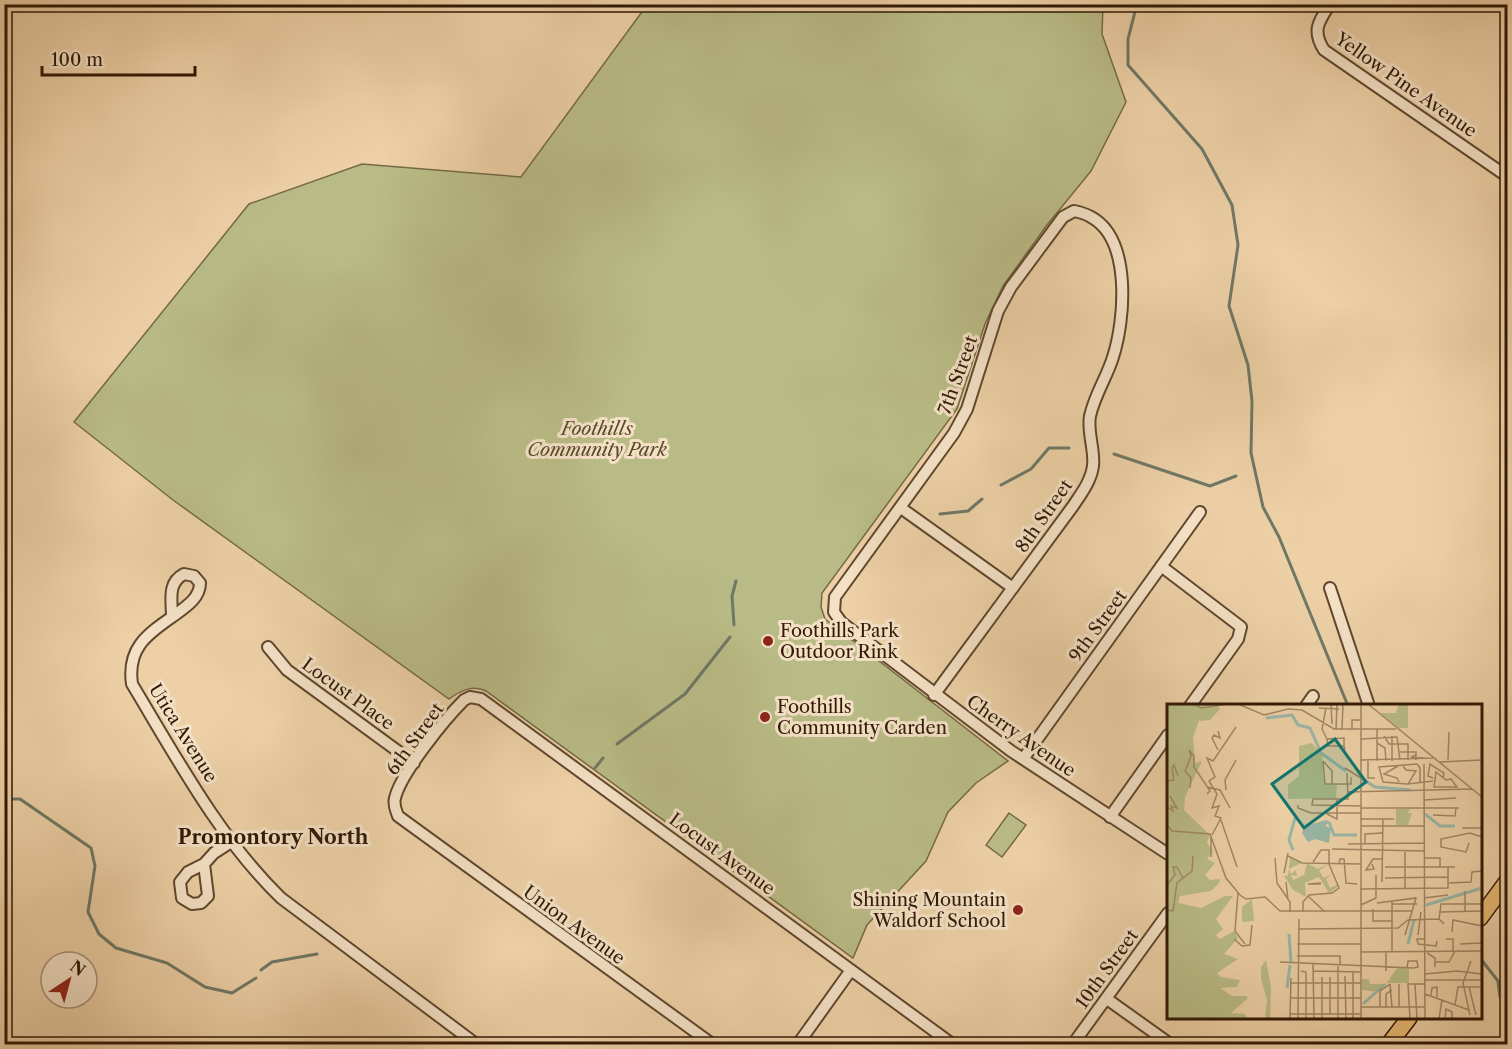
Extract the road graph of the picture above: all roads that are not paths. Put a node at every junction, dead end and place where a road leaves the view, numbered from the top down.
1 (1330, 4) edge
2 (1508, 177) edge
3 (1074, 211) joint
4 (901, 508) junction
5 (1200, 512) dead end
6 (1161, 566) junction
7 (1013, 588) junction
8 (1329, 588) dead end
9 (834, 612) joint
10 (172, 617) dead end
11 (268, 647) dead end
12 (934, 695) junction
13 (1312, 696) dead end
14 (471, 697) joint
15 (1191, 704) edge
16 (1307, 704) edge
17 (1369, 704) edge
18 (1167, 736) edge
19 (1023, 759) junction
20 (414, 763) junction
21 (1110, 817) junction
22 (417, 832) joint
23 (231, 842) junction
24 (1167, 853) edge
25 (204, 864) dead end
26 (1508, 880) edge
27 (1167, 914) edge
28 (1482, 915) edge
29 (851, 970) junction
30 (1107, 999) junction
31 (1408, 1019) edge
32 (476, 1044) edge
33 (712, 1044) edge
34 (798, 1044) edge
35 (952, 1044) edge
36 (1073, 1044) edge
37 (1170, 1044) edge
38 (1389, 1044) edge

1 - 2 street, Yellow Pine Avenue
3 - 4 street, 7th Street
3 - 7 street, 8th Street
4 - 7 street
4 - 9 street, 7th Street
5 - 6 street, 9th Street
6 - 15 street
6 - 19 street, 9th Street
7 - 12 street, 8th Street
8 - 17 street
9 - 12 street, Cherry Avenue
10 - 23 street, Utica Avenue
11 - 20 street, Locust Place
12 - 19 street, Cherry Avenue
13 - 16 street
14 - 20 street, 6th Street
14 - 29 street, Locust Avenue
18 - 21 street
19 - 21 street, Cherry Avenue
20 - 22 street, 6th Street
21 - 24 street, Cherry Avenue
22 - 33 street, Union Avenue
23 - 25 street
23 - 32 street, Utica Avenue
26 - 28 main road
27 - 30 street, 10th Street
29 - 34 street
29 - 35 street, Locust Avenue
30 - 36 street, 10th Street
30 - 37 street
31 - 38 main road

